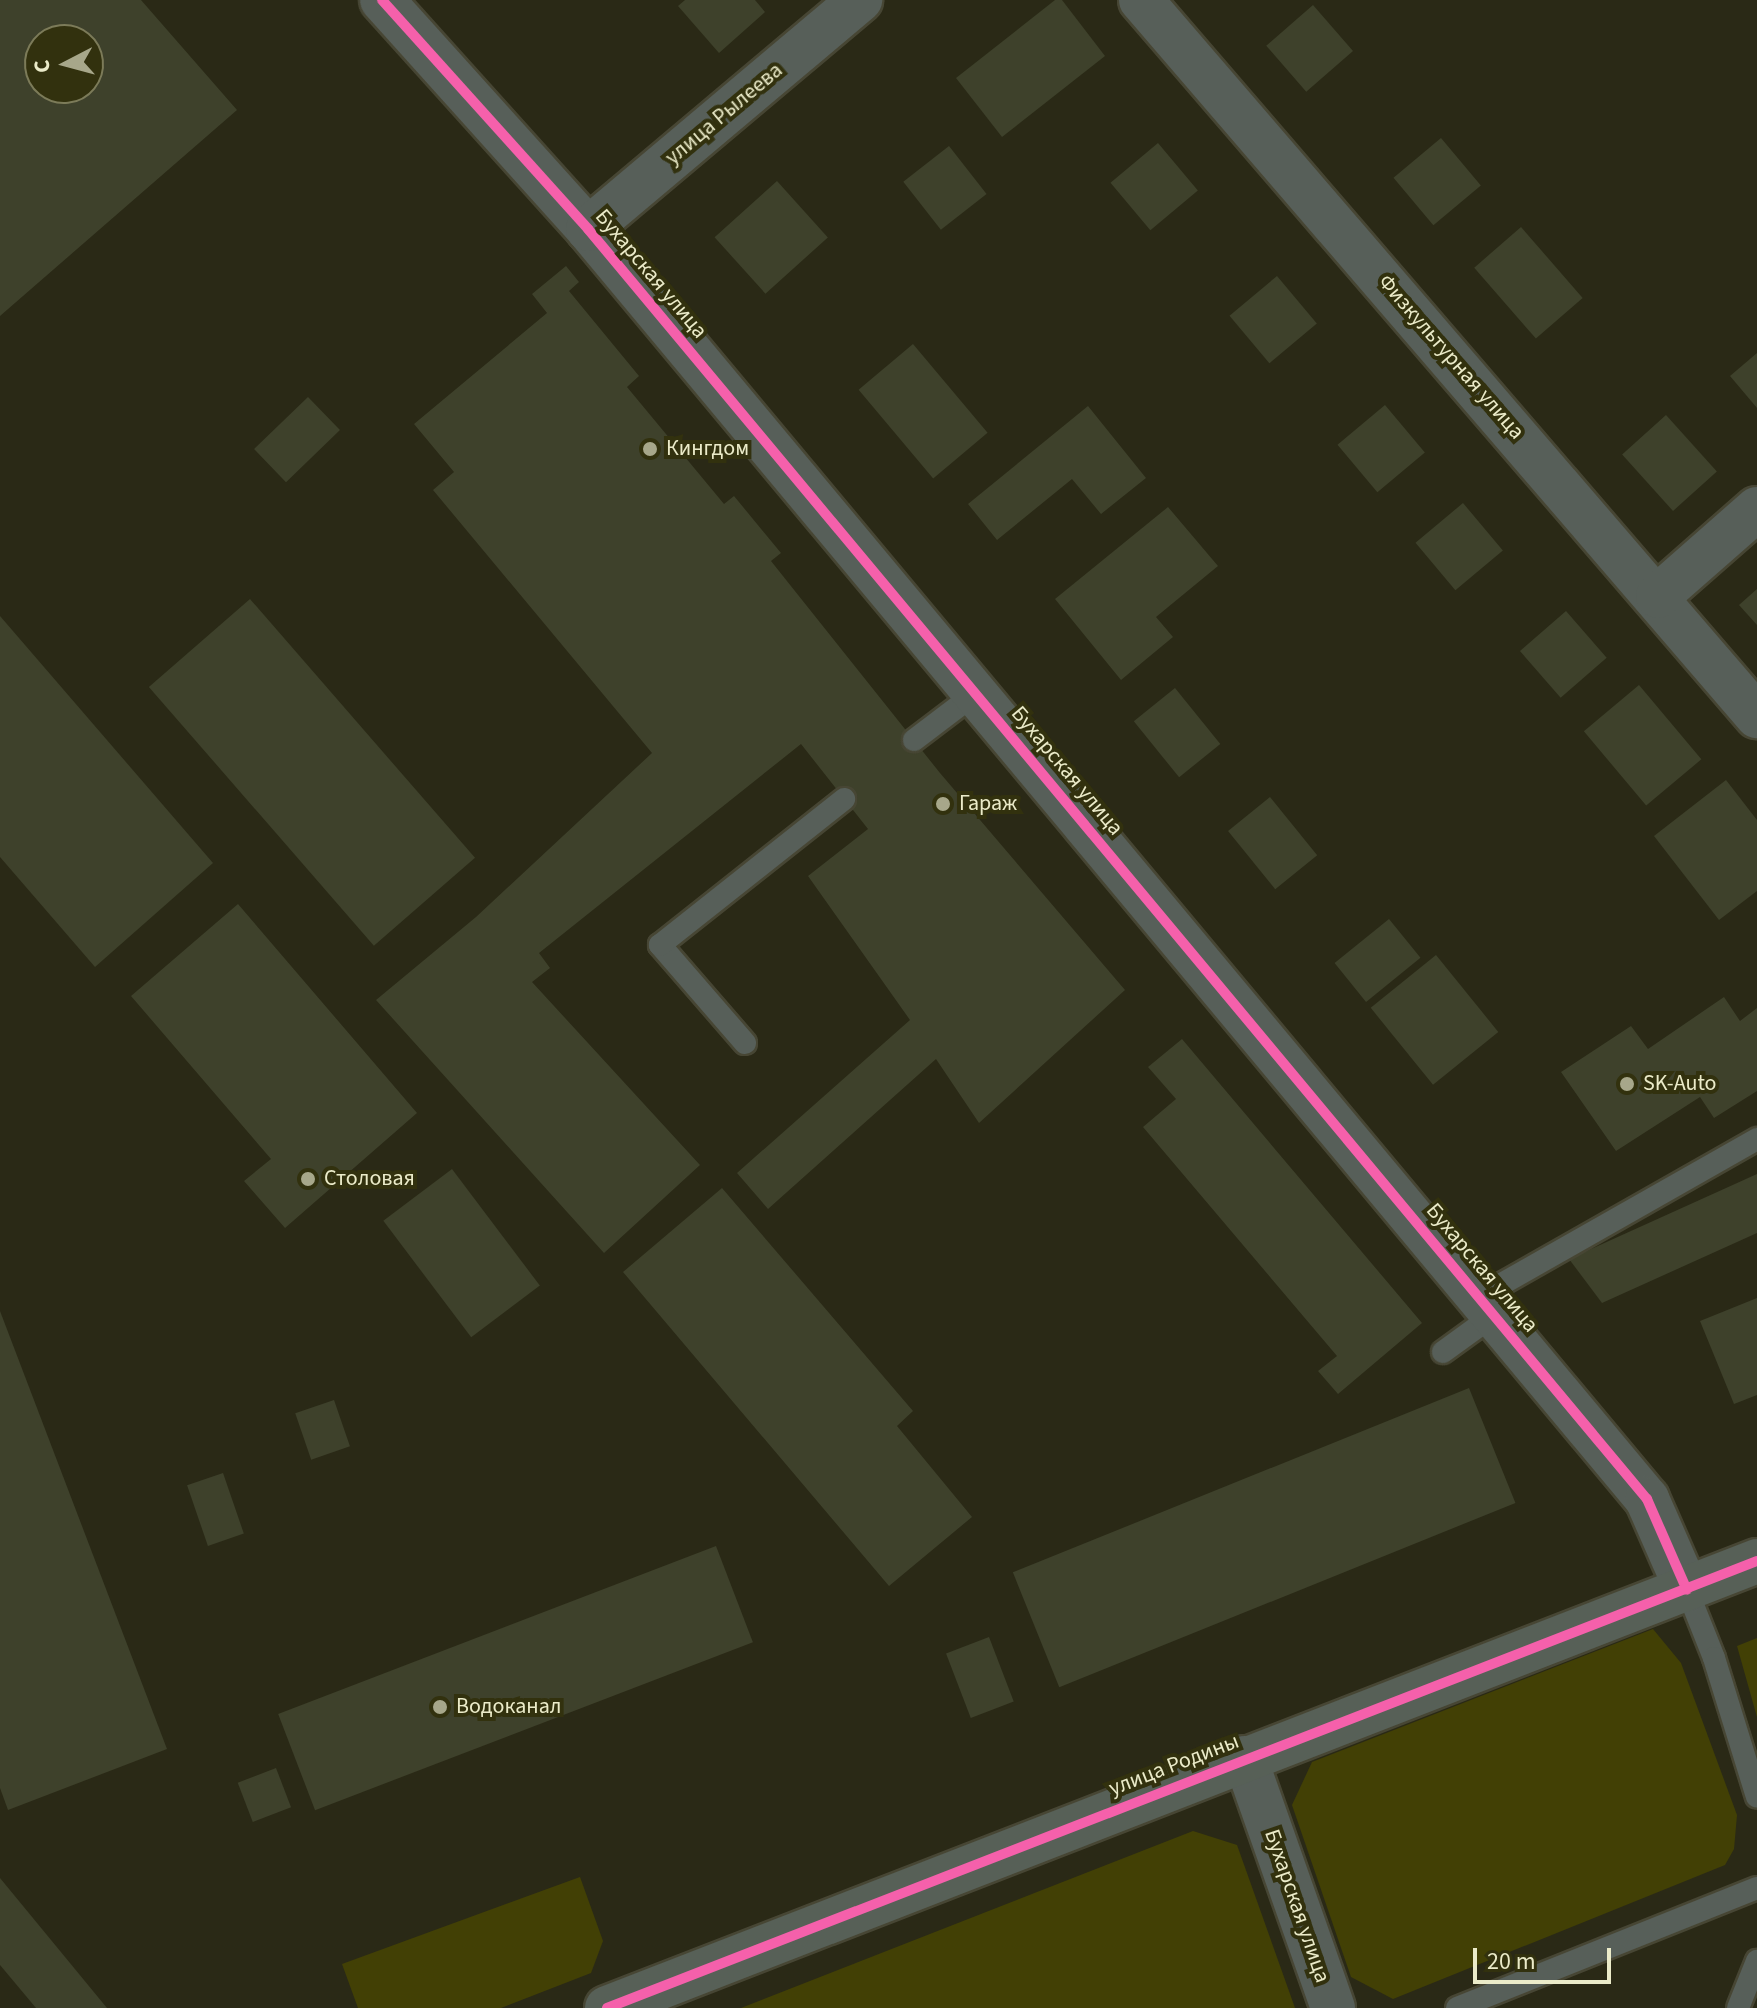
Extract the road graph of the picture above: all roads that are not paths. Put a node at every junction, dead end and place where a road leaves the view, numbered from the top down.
1 (382, 0) edge
2 (860, 0) edge
3 (1141, 0) edge
4 (588, 229) junction
5 (1757, 509) edge
6 (1658, 596) junction
7 (976, 693) junction
8 (1757, 716) edge
9 (914, 740) dead end
10 (844, 799) dead end
11 (745, 1043) dead end
12 (1757, 1139) edge
13 (1487, 1306) junction
14 (1443, 1352) dead end
15 (1757, 1561) edge
16 (1687, 1590) junction
17 (1245, 1758) junction
18 (1757, 1797) edge
19 (1757, 1888) edge
20 (1757, 1961) edge
21 (607, 2008) edge
22 (1333, 2008) edge
23 (1457, 2008) edge
24 (1738, 2008) edge

1 - 4 street, Бухарская улица
2 - 4 street, улица Рылеева
3 - 6 street, Физкультурная улица
4 - 7 street, Бухарская улица
5 - 6 street
6 - 8 street, Физкультурная улица
7 - 9 lane
7 - 13 street, Бухарская улица
10 - 11 lane
12 - 13 lane
13 - 14 lane
13 - 16 street, Бухарская улица
15 - 16 street, улица Родины
16 - 17 street, улица Родины
16 - 18 lane
17 - 21 street, улица Родины
17 - 22 street, Бухарская улица
19 - 23 lane
20 - 24 lane

